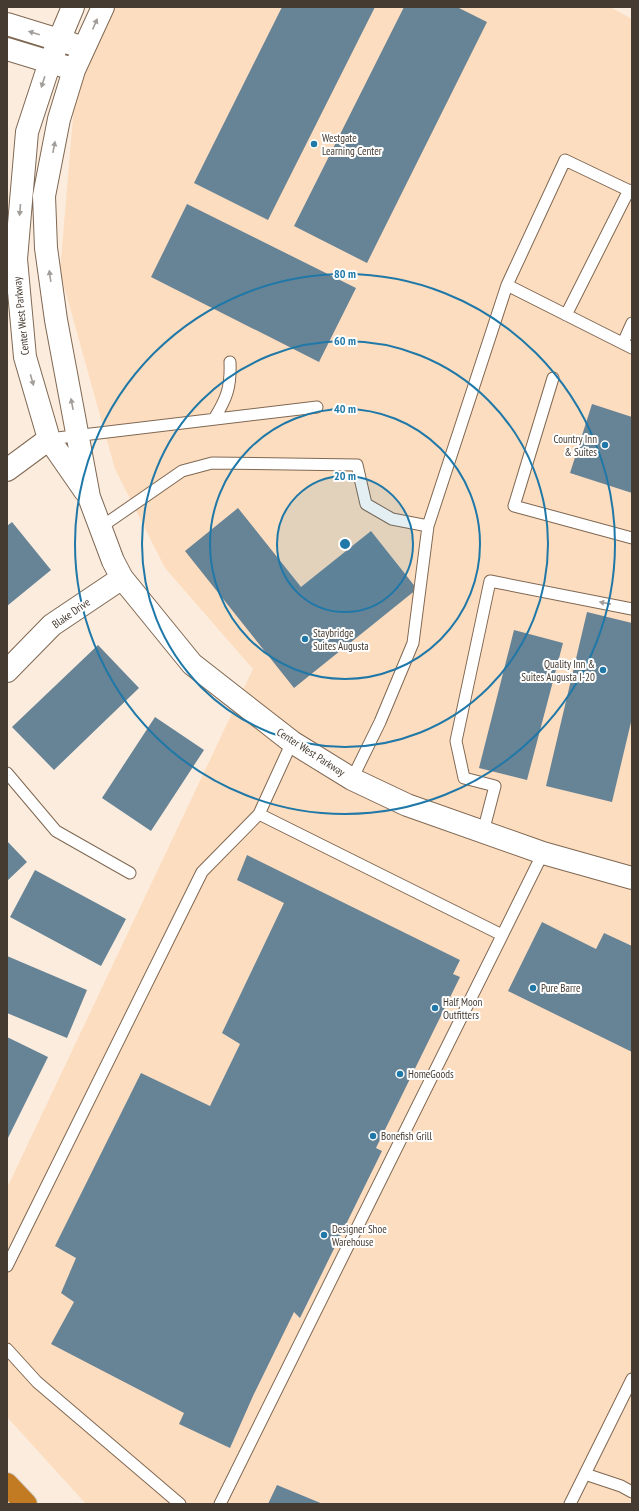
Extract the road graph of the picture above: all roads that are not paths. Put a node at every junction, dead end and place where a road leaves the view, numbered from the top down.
1 (73, 7) edge
2 (103, 7) edge
3 (7, 24) edge
4 (58, 40) junction
5 (84, 48) junction
6 (7, 49) edge
7 (50, 62) junction
8 (74, 70) junction
9 (630, 191) edge
10 (507, 285) junction
11 (566, 315) junction
12 (632, 323) edge
13 (627, 345) edge
14 (230, 362) dead end
15 (553, 378) dead end
16 (317, 406) dead end
17 (214, 419) junction
18 (78, 436) junction
19 (49, 439) junction
20 (7, 470) edge
21 (89, 497) junction
22 (428, 526) junction
23 (101, 527) junction
24 (632, 538) edge
25 (122, 578) junction
26 (632, 609) edge
27 (7, 671) edge
28 (292, 742) junction
29 (7, 773) edge
30 (352, 779) junction
31 (259, 814) junction
32 (483, 832) junction
33 (543, 853) junction
34 (130, 873) dead end
35 (632, 878) edge
36 (502, 935) junction
37 (7, 1266) edge
38 (7, 1349) edge
39 (632, 1379) edge
40 (627, 1403) edge
41 (584, 1474) junction
42 (7, 1484) edge
43 (632, 1492) edge
44 (26, 1504) edge
45 (180, 1504) edge
46 (220, 1504) edge
47 (570, 1504) edge

1 - 4 street, Center West Parkway
5 -> 2 street, Center West Parkway
4 -> 3 street
4 - 5 street
4 - 7 street, Center West Parkway
5 - 8 street, Center West Parkway
6 - 7 street
7 - 8 street
7 -> 19 street, Center West Parkway
18 -> 8 street, Center West Parkway
9 - 10 lane
9 - 11 lane
10 - 11 lane
10 - 22 lane
11 - 13 lane
12 - 13 lane
14 - 17 lane
15 - 24 lane
16 - 17 lane
17 - 18 lane
18 - 19 lane
18 - 21 street, Center West Parkway
19 - 20 street
19 - 21 street, Center West Parkway
21 - 23 street, Center West Parkway
22 - 23 lane
22 - 30 lane
23 - 25 street, Center West Parkway
25 - 27 street, Blake Drive
25 - 28 street, Center West Parkway
26 -> 32 lane
28 - 30 street, Center West Parkway
28 - 31 lane
29 - 34 lane
30 - 32 street, Center West Parkway
31 - 36 lane
31 - 37 lane
32 - 33 street, Center West Parkway
33 - 35 street, Center West Parkway
33 - 36 lane
36 - 46 lane
38 - 45 lane
39 - 40 lane
40 - 41 lane
41 - 43 lane
41 - 47 lane
42 - 44 highway

